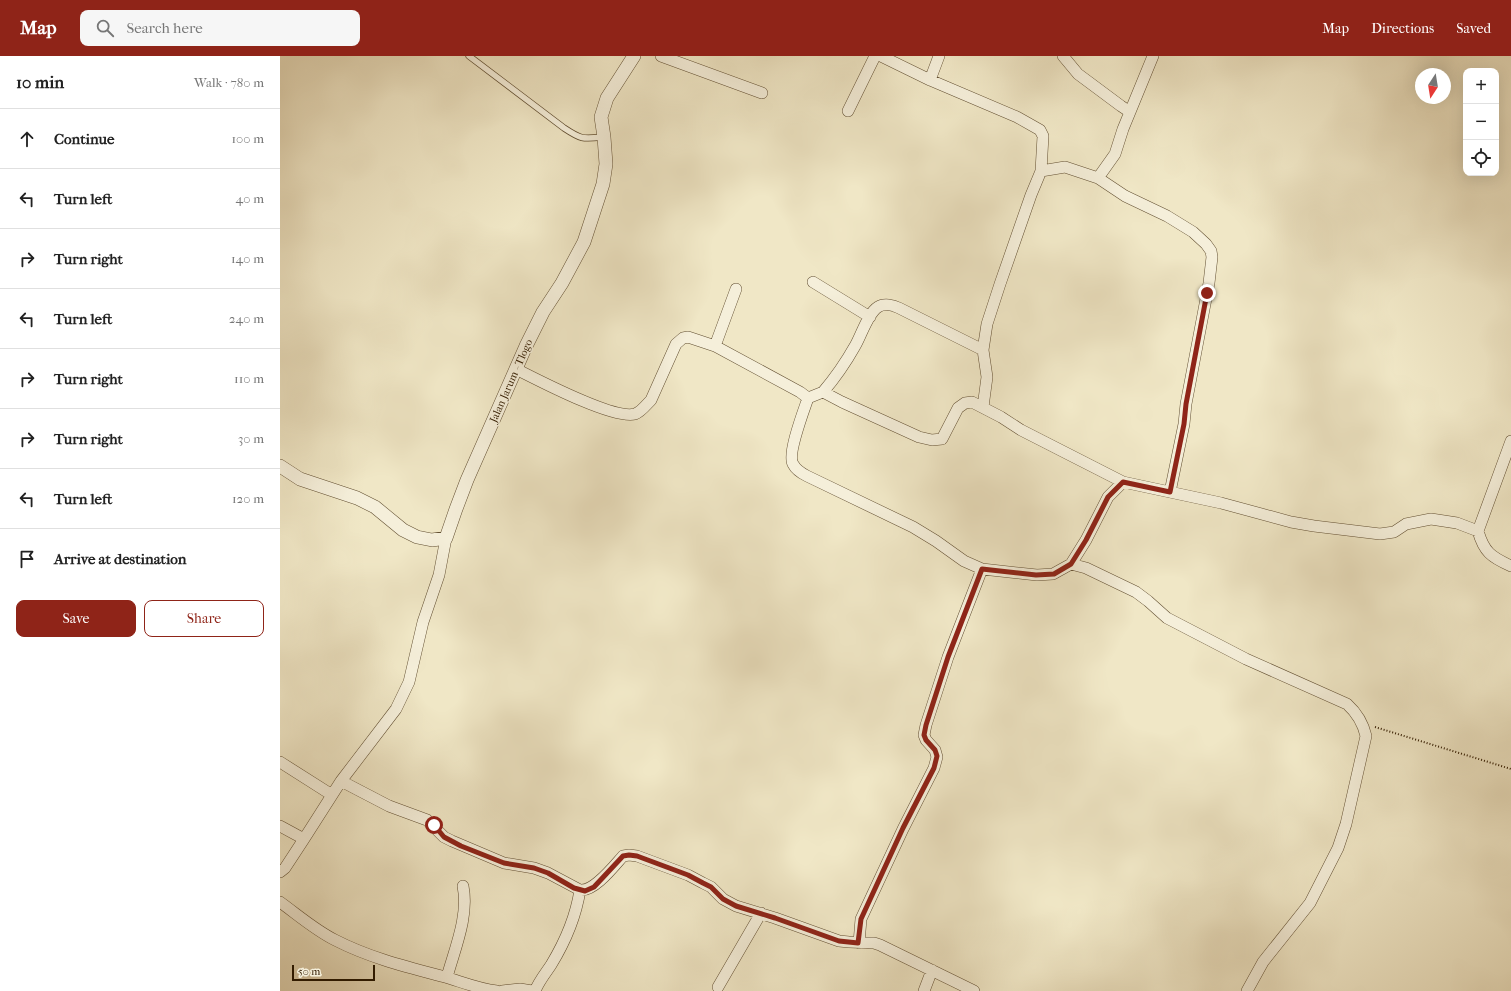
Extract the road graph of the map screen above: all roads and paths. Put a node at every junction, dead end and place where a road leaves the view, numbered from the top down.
1 (469, 56) edge
2 (634, 56) edge
3 (661, 56) edge
4 (875, 56) edge
5 (881, 56) edge
6 (939, 56) edge
7 (1062, 56) edge
8 (1153, 56) edge
9 (930, 80) junction
10 (762, 93) dead end
11 (848, 111) dead end
12 (1130, 112) junction
13 (604, 137) junction
14 (1042, 171) junction
15 (1098, 178) junction
16 (813, 282) dead end
17 (736, 289) dead end
18 (870, 316) junction
19 (715, 346) junction
20 (983, 350) junction
21 (516, 369) junction
22 (823, 392) junction
23 (808, 398) junction
24 (983, 407) junction
25 (1511, 441) edge
26 (280, 466) edge
27 (1123, 482) junction
28 (1170, 492) junction
29 (1478, 531) junction
30 (446, 538) junction
31 (1071, 564) junction
32 (1511, 566) edge
33 (982, 569) junction
34 (1360, 722) junction
35 (280, 762) edge
36 (1511, 769) edge
37 (341, 781) junction
38 (332, 795) junction
39 (280, 826) edge
40 (304, 839) junction
41 (280, 872) edge
42 (463, 886) dead end
43 (580, 890) junction
44 (280, 902) edge
45 (761, 913) junction
46 (858, 943) junction
47 (932, 970) junction
48 (447, 977) junction
49 (718, 987) dead end
50 (497, 991) edge
51 (502, 991) edge
52 (532, 991) edge
53 (536, 991) edge
54 (924, 991) edge
55 (974, 991) edge
56 (1247, 991) edge

1 - 13 lane
2 - 13 street, Jalan Jarum - Tlogo
3 - 10 street
4 - 11 street
5 - 9 street
6 - 9 street
7 - 12 street
8 - 12 street
9 - 14 street
12 - 15 street
13 - 21 street, Jalan Jarum - Tlogo
14 - 15 street
14 - 20 street
15 - 28 street
16 - 18 street
17 - 19 street
18 - 20 street
18 - 22 street
19 - 21 street
19 - 23 street
20 - 24 street
21 - 30 street, Jalan Jarum - Tlogo
22 - 23 street
22 - 24 street
23 - 33 street
24 - 27 street
25 - 29 street
26 - 30 street
27 - 28 street
27 - 31 street
28 - 29 street
29 - 32 street
30 - 37 street
31 - 33 street
31 - 34 street
33 - 46 street
34 - 36 path
34 - 56 street
35 - 38 street
37 - 38 street
37 - 43 street
38 - 40 street
39 - 40 street
40 - 41 street
42 - 48 street
43 - 45 street
43 - 53 street
44 - 48 street
45 - 46 street
45 - 49 street
46 - 47 street
47 - 54 street
47 - 55 street
48 - 50 street
51 - 52 street

